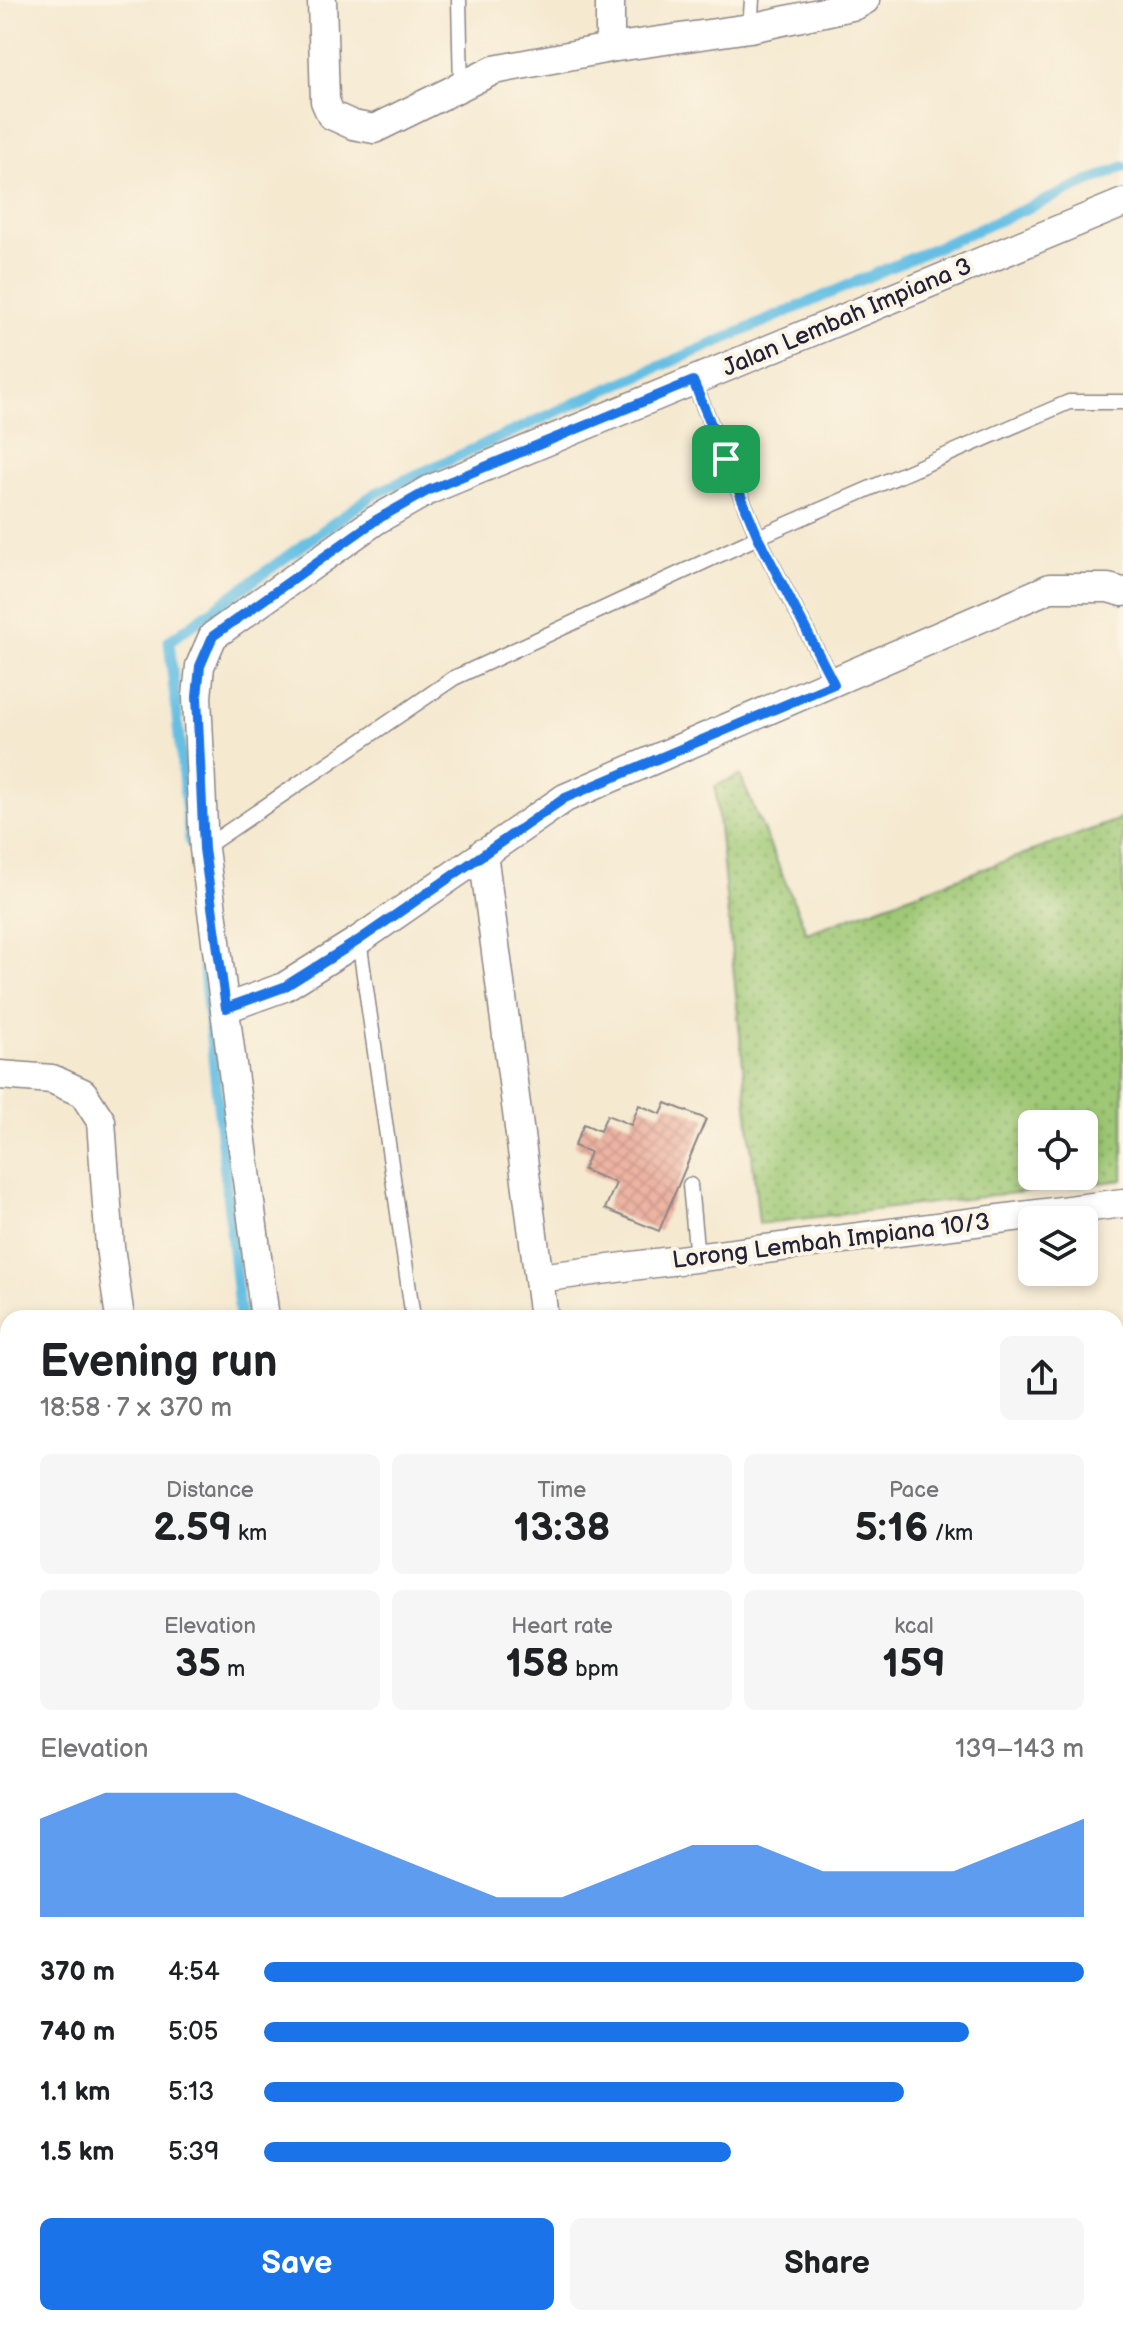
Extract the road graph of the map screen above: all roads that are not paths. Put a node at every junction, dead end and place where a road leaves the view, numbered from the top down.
1 (322, 0) edge
2 (459, 0) edge
3 (610, 0) edge
4 (865, 0) edge
5 (751, 14) edge
6 (610, 48) junction
7 (461, 87) junction
8 (1123, 203) edge
9 (693, 381) junction
10 (1123, 402) edge
11 (758, 537) junction
12 (1123, 592) edge
13 (834, 684) junction
14 (204, 849) junction
15 (483, 853) junction
16 (359, 940) junction
17 (226, 1008) junction
18 (0, 1075) edge
19 (690, 1185) dead end
20 (1123, 1203) edge
21 (697, 1258) junction
22 (539, 1278) junction
23 (119, 1310) edge
24 (264, 1310) edge
25 (412, 1310) edge
26 (543, 1310) edge

1 - 7 street
2 - 7 lane
3 - 6 street
4 - 5 street
5 - 6 street
6 - 7 street
8 - 9 street, Jalan Lembah Impiana 3
9 - 11 lane
9 - 14 street, Jalan Lembah Impiana 3
10 - 11 lane
11 - 13 lane
11 - 14 lane
12 - 13 street
13 - 15 street
14 - 17 street, Jalan Lembah Impiana 3
15 - 16 street
15 - 22 street
16 - 17 street
16 - 25 lane
17 - 24 street, Jalan Lembah Impiana 3
18 - 23 street
19 - 21 lane
20 - 21 street, Lorong Lembah Impiana 10/3
21 - 22 street, Lorong Lembah Impiana 10/3
22 - 26 street

